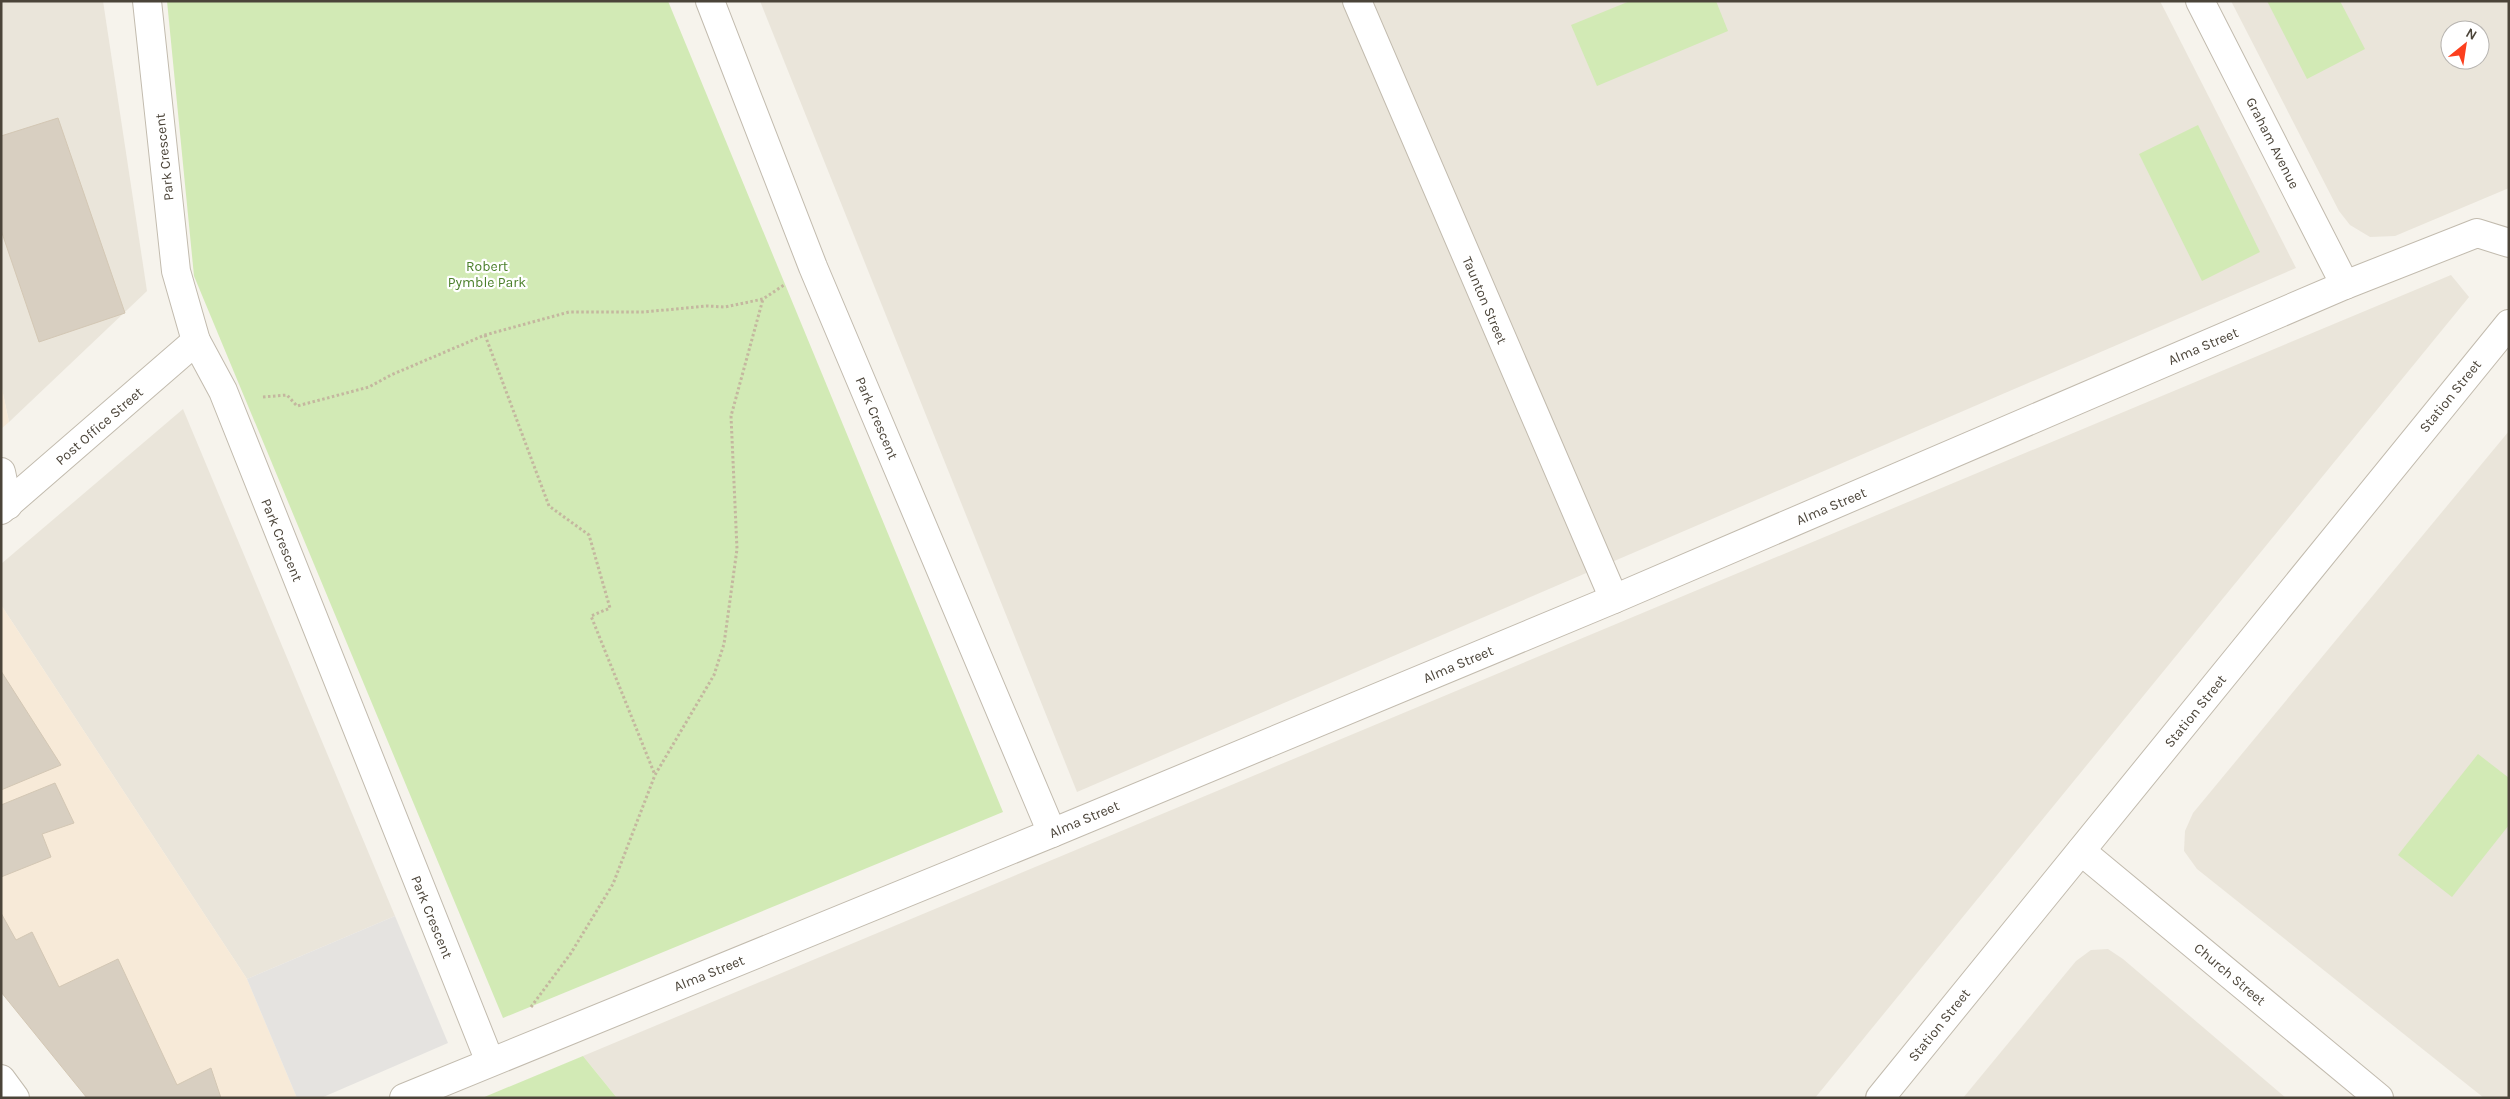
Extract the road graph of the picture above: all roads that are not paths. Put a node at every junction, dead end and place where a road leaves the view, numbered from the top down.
1 (147, 1) edge
2 (710, 1) edge
3 (1357, 1) edge
4 (2200, 1) edge
5 (2509, 243) edge
6 (2345, 285) junction
7 (2509, 324) edge
8 (196, 341) junction
9 (1, 472) edge
10 (5, 508) edge
11 (1614, 599) junction
12 (1052, 833) junction
13 (2081, 850) junction
14 (490, 1062) junction
15 (1, 1079) edge
16 (416, 1096) edge
17 (15, 1098) edge
18 (1880, 1098) edge
19 (2379, 1098) edge

1 - 8 street, Park Crescent
2 - 12 street, Park Crescent
3 - 11 street, Taunton Street
4 - 6 street, Graham Avenue
5 - 6 street, Alma Street
6 - 11 street, Alma Street
7 - 13 street, Station Street
8 - 10 street, Post Office Street
8 - 14 street, Park Crescent
9 - 10 street
11 - 12 street, Alma Street
12 - 14 street, Alma Street
13 - 18 street, Station Street
13 - 19 street, Church Street
14 - 16 street, Alma Street
15 - 17 street

